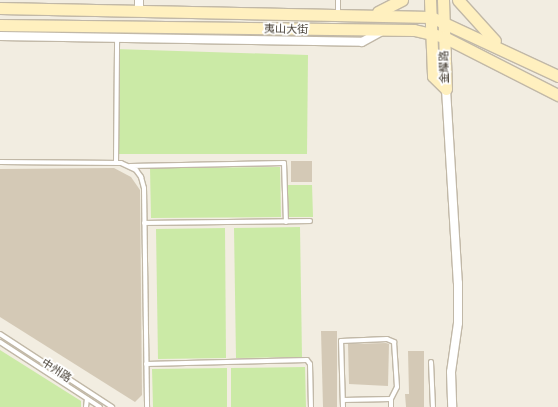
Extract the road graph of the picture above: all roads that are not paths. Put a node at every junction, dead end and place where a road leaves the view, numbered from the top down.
1 (338, 0) edge
2 (402, 0) edge
3 (430, 0) edge
4 (443, 0) edge
5 (458, 0) edge
6 (139, 5) edge
7 (0, 8) edge
8 (338, 14) junction
9 (372, 14) junction
10 (431, 17) junction
11 (444, 21) junction
12 (0, 25) edge
13 (384, 30) junction
14 (432, 33) junction
15 (0, 36) edge
16 (444, 37) junction
17 (117, 38) junction
18 (508, 52) junction
19 (558, 76) edge
20 (446, 89) junction
21 (558, 95) edge
22 (0, 162) edge
23 (116, 163) junction
24 (130, 166) junction
25 (310, 221) dead end
26 (286, 222) junction
27 (144, 223) junction
28 (0, 334) edge
29 (0, 342) edge
30 (431, 362) dead end
31 (146, 364) junction
32 (391, 398) junction
33 (87, 399) junction
34 (343, 400) junction
35 (86, 407) edge
36 (100, 407) edge
37 (112, 407) edge
38 (146, 407) edge
39 (311, 407) edge
40 (343, 407) edge
41 (391, 407) edge
42 (433, 407) edge
43 (452, 407) edge

1 - 8 lane
2 - 9 main road
3 - 10 main road, 金耀路
4 - 11 main road, 金耀路
5 - 18 main road
6 - 7 main road, 夷山大街
6 - 8 main road, 夷山大街
8 - 9 main road, 夷山大街
9 - 10 main road, 夷山大街
10 - 11 main road, 夷山大街
10 - 14 main road, 金耀路
11 - 16 main road, 金耀路
11 - 18 main road, 夷山大街
12 - 13 main road, 夷山大街
13 - 14 main road, 夷山大街
13 - 17 street
14 - 16 main road, 夷山大街
14 - 20 main road, 金耀路
15 - 17 street
16 - 20 main road, 金耀路
16 - 21 main road, 夷山大街
17 - 23 lane
18 - 19 main road, 夷山大街
20 - 43 street
22 - 23 lane
23 - 24 lane
24 - 26 lane
24 - 27 lane
25 - 26 lane
26 - 27 lane
27 - 31 lane
28 - 37 lane, 中州路
29 - 33 lane, 中州路
30 - 42 lane
31 - 38 lane
31 - 39 lane
32 - 34 lane
32 - 34 lane
32 - 41 lane
33 - 35 lane
33 - 36 lane, 中州路
34 - 40 lane

